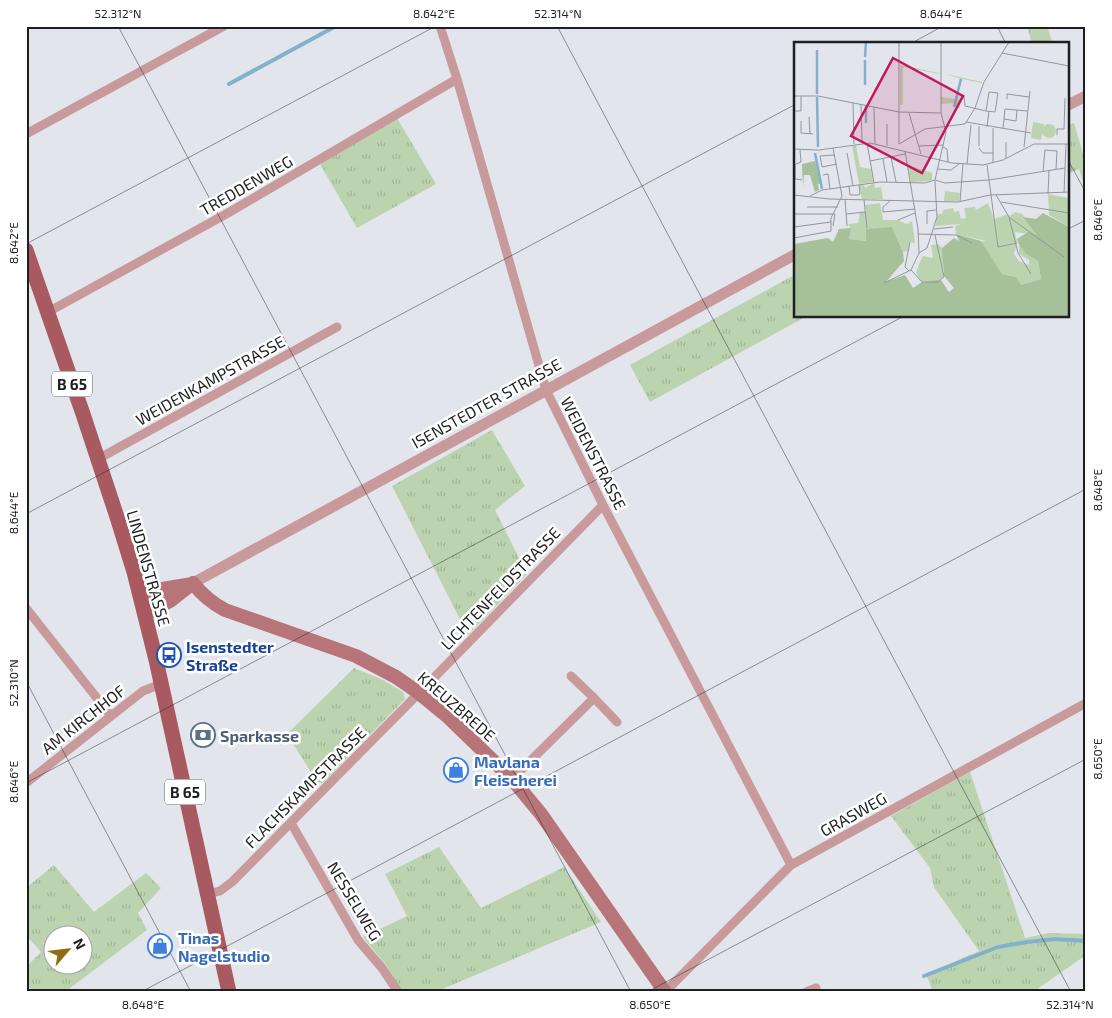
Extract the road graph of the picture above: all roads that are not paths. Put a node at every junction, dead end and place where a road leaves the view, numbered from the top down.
1 (224, 26) edge
2 (440, 26) edge
3 (456, 79) junction
4 (1086, 96) edge
5 (1070, 104) edge
6 (26, 134) edge
7 (26, 250) edge
8 (794, 255) edge
9 (48, 312) junction
10 (337, 327) dead end
11 (546, 390) junction
12 (98, 459) junction
13 (603, 505) junction
14 (193, 584) junction
15 (139, 593) junction
16 (26, 608) edge
17 (145, 615) junction
18 (571, 676) dead end
19 (161, 684) junction
20 (419, 693) junction
21 (594, 698) junction
22 (1086, 703) edge
23 (111, 716) junction
24 (617, 722) dead end
25 (512, 779) junction
26 (26, 783) edge
27 (291, 822) junction
28 (791, 865) junction
29 (208, 894) junction
30 (816, 988) dead end
31 (228, 992) edge
32 (398, 992) edge
33 (665, 992) edge
34 (806, 992) edge

1 - 6 street
2 - 3 street, WEIDENSTRASSE
3 - 9 street, TREDDENWEG
3 - 11 street, WEIDENSTRASSE
4 - 5 street
7 - 9 main road, LINDENSTRASSE / B 65
8 - 11 street, ISENSTEDTER STRASSE
9 - 12 main road, LINDENSTRASSE / B 65
10 - 12 street, WEIDENKAMPSTRASSE
11 - 13 street, WEIDENSTRASSE
11 - 14 street, ISENSTEDTER STRASSE
12 - 15 main road, LINDENSTRASSE / B 65
13 - 20 street, LICHTENFELDSTRASSE
13 - 28 street, WEIDENSTRASSE
14 - 15 main road, ISENSTEDTER STRASSE
14 - 17 main road, ISENSTEDTER STRASSE
14 - 20 main road, KREUZBREDE
15 - 17 main road, LINDENSTRASSE / B 65
16 - 23 street
17 - 19 main road, LINDENSTRASSE / B 65
18 - 21 street
19 - 23 street, AM KIRCHHOF
19 - 29 main road, LINDENSTRASSE / B 65
20 - 25 main road, KREUZBREDE
20 - 27 street, FLACHSKAMPSTRASSE
21 - 24 street
21 - 25 street
22 - 28 street, GRASWEG
23 - 26 street, AM KIRCHHOF
25 - 33 main road, KREUZBREDE
27 - 29 street, FLACHSKAMPSTRASSE
27 - 32 street, NESSELWEG
28 - 33 street, GRASWEG
29 - 31 main road, LINDENSTRASSE / B 65
30 - 34 street

